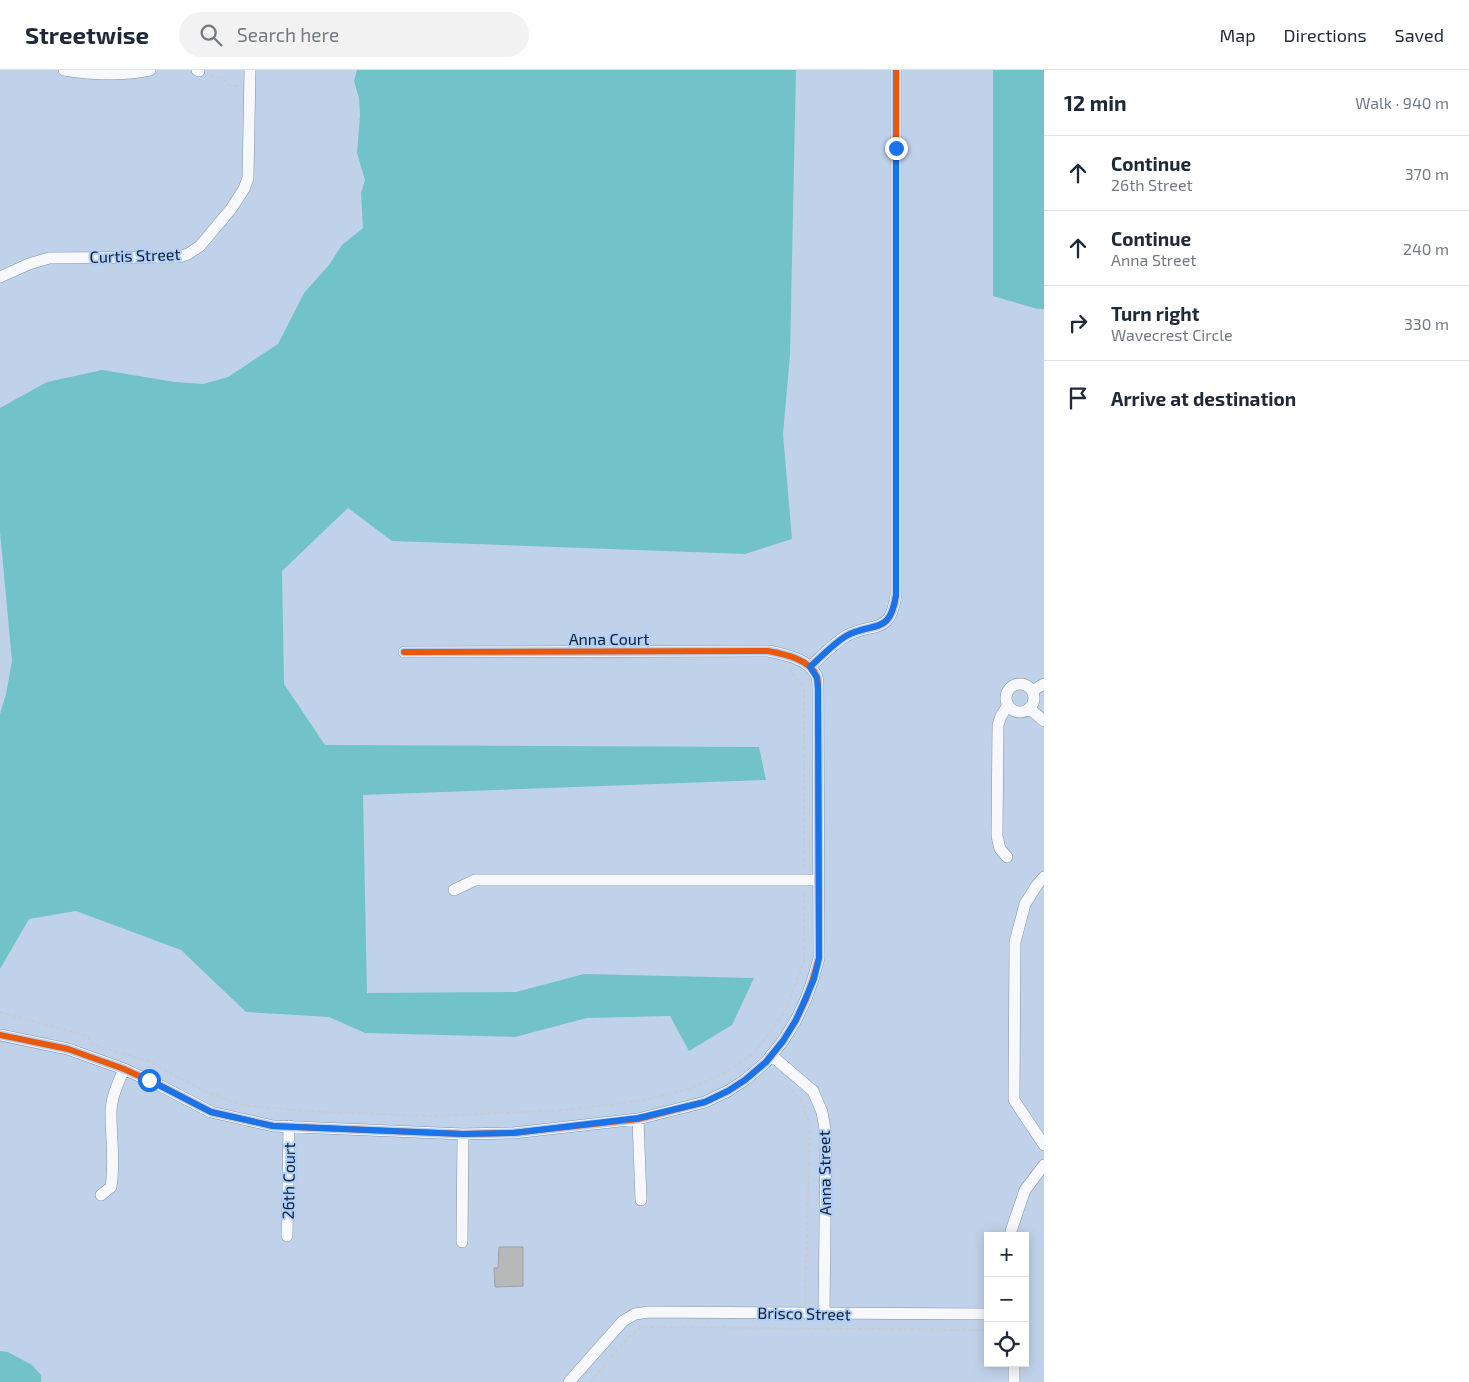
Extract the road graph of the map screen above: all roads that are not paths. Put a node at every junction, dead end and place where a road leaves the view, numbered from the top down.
1 (64, 70) edge
2 (150, 70) edge
3 (250, 70) edge
4 (896, 70) edge
5 (0, 277) edge
6 (404, 652) dead end
7 (810, 667) junction
8 (1044, 684) edge
9 (1032, 691) junction
10 (1008, 706) junction
11 (1029, 708) junction
12 (1044, 721) edge
13 (1007, 857) dead end
14 (1044, 877) edge
15 (819, 880) junction
16 (454, 890) dead end
17 (0, 1035) edge
18 (767, 1060) junction
19 (124, 1069) junction
20 (638, 1118) junction
21 (289, 1126) junction
22 (463, 1134) junction
23 (1044, 1145) edge
24 (1044, 1165) edge
25 (101, 1194) dead end
26 (642, 1200) dead end
27 (1011, 1232) edge
28 (286, 1236) dead end
29 (462, 1242) dead end
30 (824, 1313) junction
31 (984, 1314) edge
32 (1014, 1367) edge
33 (569, 1382) edge
34 (1014, 1382) edge

1 - 2 street
3 - 5 street, Curtis Street
4 - 7 street
6 - 7 street, Anna Court
7 - 15 street
8 - 9 street
9 - 10 street
9 - 11 street
10 - 11 street
10 - 13 street
11 - 12 street
14 - 23 street
15 - 16 street
15 - 18 street
17 - 19 street
18 - 20 street
18 - 30 street, Anna Street
19 - 21 street
19 - 25 street
20 - 22 street
20 - 26 street
21 - 22 street
21 - 28 street, 26th Court
22 - 29 street
24 - 27 street
30 - 31 street, Brisco Street
30 - 33 street, Brisco Street
32 - 34 street

